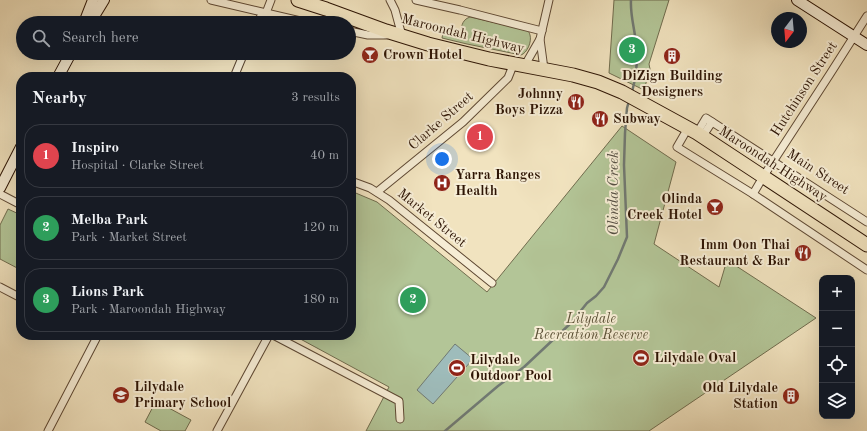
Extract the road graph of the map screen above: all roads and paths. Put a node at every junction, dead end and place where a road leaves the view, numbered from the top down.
1 (93, 0) edge
2 (104, 0) edge
3 (211, 0) edge
4 (271, 0) edge
5 (298, 0) edge
6 (390, 0) edge
7 (416, 0) edge
8 (549, 0) edge
9 (797, 0) edge
10 (266, 13) junction
11 (87, 16) edge
12 (94, 16) edge
13 (260, 16) edge
14 (267, 16) edge
15 (279, 16) edge
16 (346, 16) edge
17 (867, 16) edge
18 (356, 20) edge
19 (542, 31) junction
20 (356, 32) edge
21 (402, 36) junction
22 (854, 37) junction
23 (540, 39) junction
24 (867, 45) edge
25 (67, 60) edge
26 (241, 60) edge
27 (245, 60) edge
28 (519, 64) junction
29 (544, 69) junction
30 (61, 72) edge
31 (237, 72) edge
32 (238, 72) edge
33 (696, 133) junction
34 (16, 156) edge
35 (773, 162) junction
36 (763, 177) junction
37 (1, 182) edge
38 (356, 182) edge
39 (377, 192) junction
40 (0, 194) edge
41 (753, 194) junction
42 (16, 202) edge
43 (867, 222) edge
44 (867, 245) edge
45 (867, 270) edge
46 (492, 283) dead end
47 (0, 287) edge
48 (16, 295) edge
49 (95, 340) edge
50 (265, 340) edge
51 (282, 340) edge
52 (400, 419) dead end
53 (48, 431) edge
54 (217, 431) edge

1 - 11 main road
2 - 12 main road
3 - 10 street
4 - 10 street
5 - 16 highway, Maroondah Highway
6 - 21 street
7 - 19 street
8 - 19 street, Clarke Street
9 - 22 main road
10 - 13 street
10 - 14 street
10 - 15 street
17 - 22 street, Hutchinson Street
18 - 21 highway, Maroondah Highway
19 - 23 street, Clarke Street
20 - 21 street
21 - 28 highway, Maroondah Highway
22 - 24 main road
22 - 35 street, Hutchinson Street
23 - 28 street, Clarke Street
23 - 29 street, Clarke Street
25 - 30 main road
26 - 31 street
27 - 32 street
28 - 29 highway, Maroondah Highway
28 - 39 street, Clarke Street
29 - 33 highway, Maroondah Highway
33 - 35 street, Main Street
33 - 36 highway, Maroondah Highway
33 - 41 street
34 - 37 main road
35 - 36 street, Hutchinson Street
35 - 43 street, Main Street
36 - 41 street, Hutchinson Street
36 - 44 highway, Maroondah Highway
38 - 39 street, Market Street
39 - 46 street, Market Street
40 - 42 street
41 - 45 street
47 - 48 street
49 - 53 street
50 - 54 street
51 - 52 street

